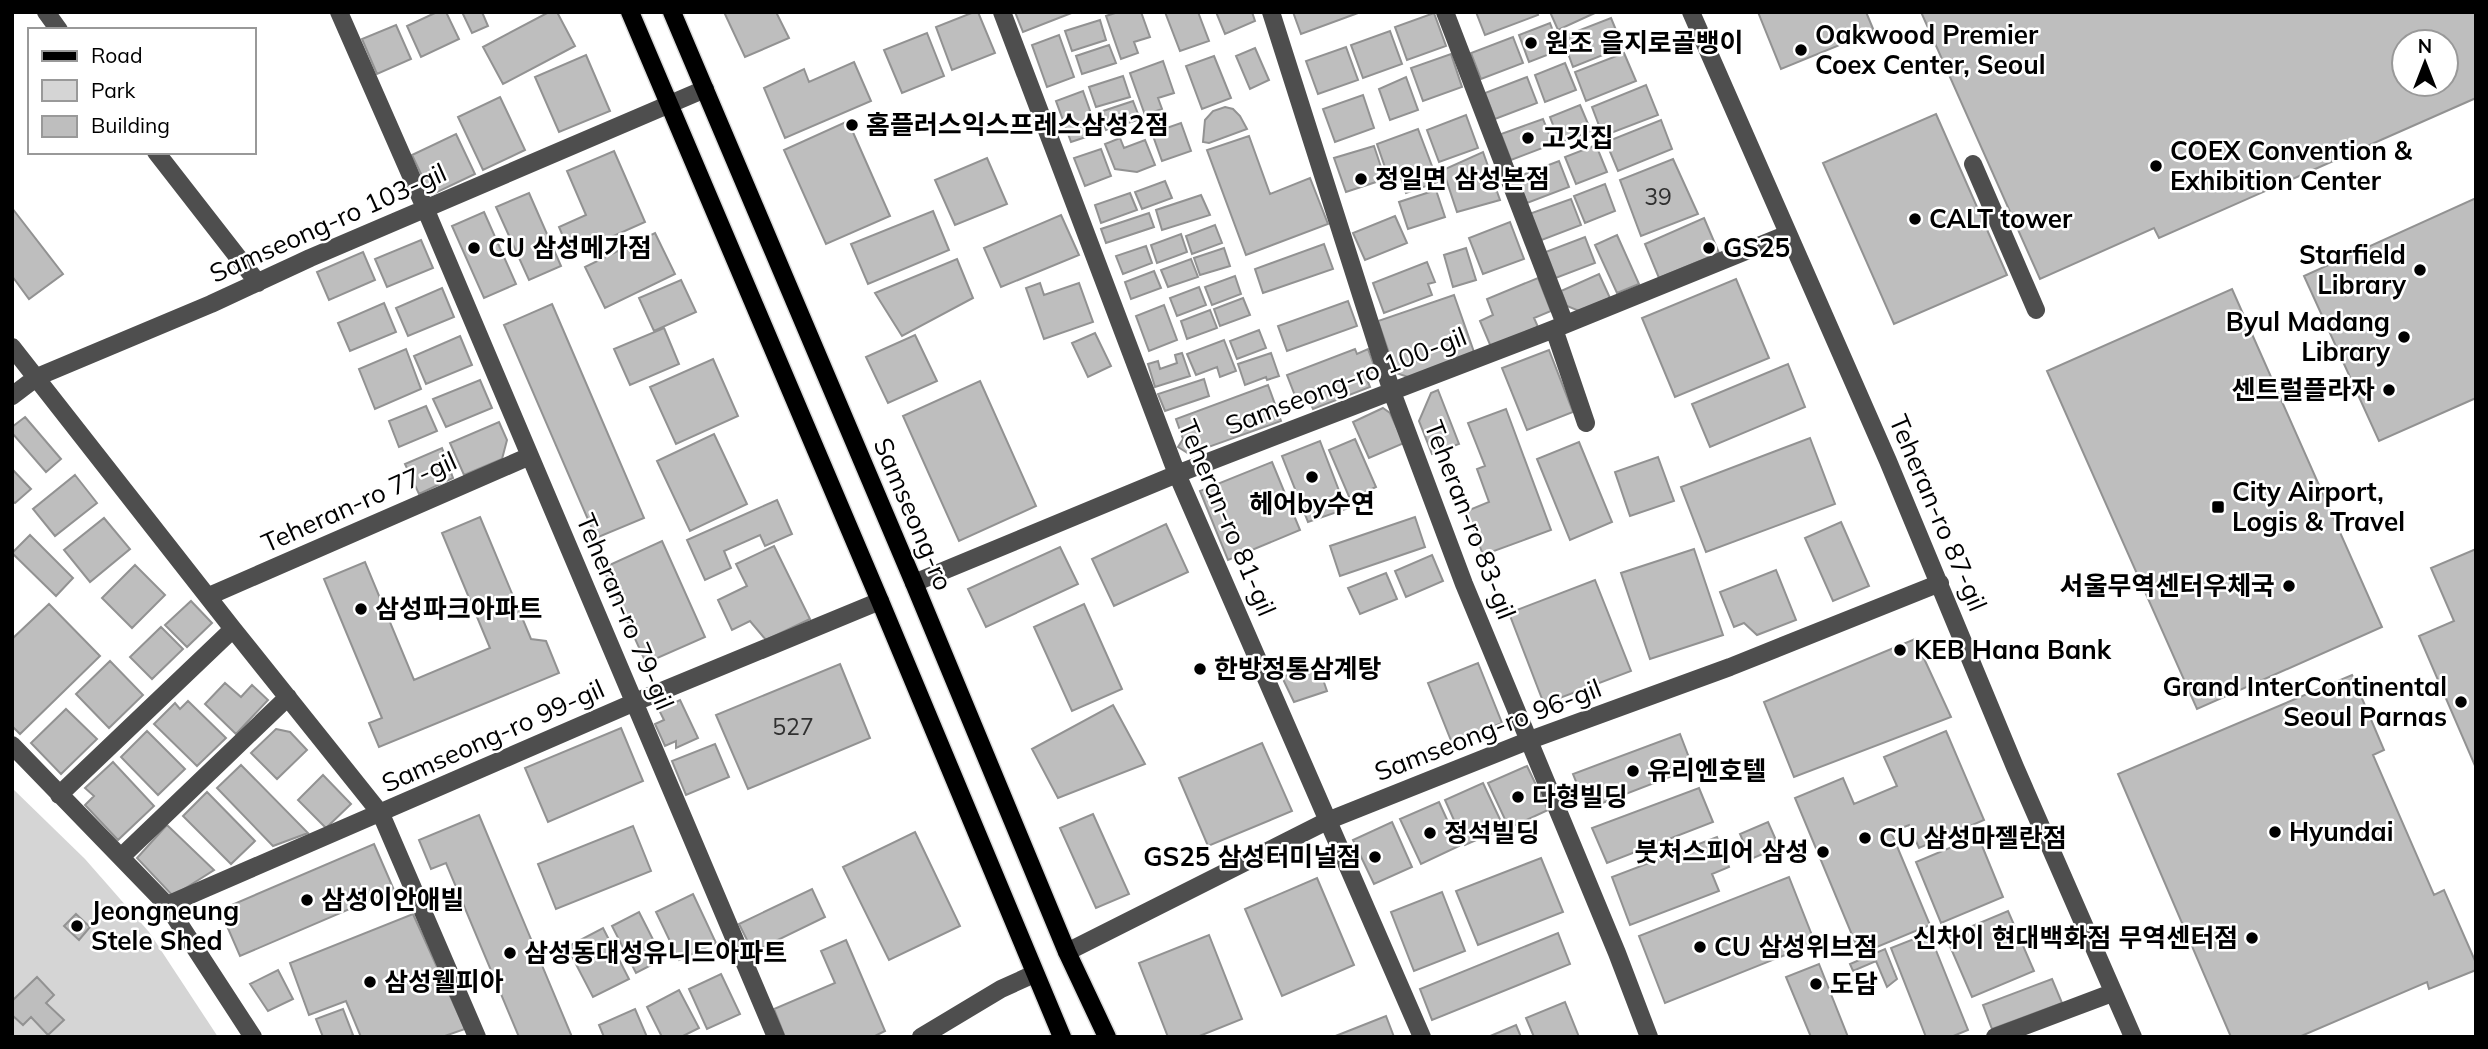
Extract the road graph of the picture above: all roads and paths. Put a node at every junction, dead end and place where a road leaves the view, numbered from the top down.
1 (46, 12) edge
2 (339, 12) edge
3 (630, 12) edge
4 (672, 12) edge
5 (1002, 12) edge
6 (1271, 12) edge
7 (1445, 12) edge
8 (1691, 12) edge
9 (58, 28) edge
10 (705, 89) junction
11 (669, 103) junction
12 (158, 154) edge
13 (1973, 164) dead end
14 (425, 208) junction
15 (1788, 234) junction
16 (258, 283) junction
17 (2036, 310) dead end
18 (1559, 327) junction
19 (12, 347) edge
20 (37, 377) junction
21 (1392, 392) junction
22 (12, 396) edge
23 (1586, 422) dead end
24 (530, 457) junction
25 (1177, 474) junction
26 (914, 583) junction
27 (1940, 583) junction
28 (209, 596) junction
29 (880, 601) junction
30 (233, 629) junction
31 (288, 696) junction
32 (635, 702) junction
33 (1530, 740) junction
34 (12, 745) edge
35 (60, 795) junction
36 (381, 814) junction
37 (1327, 821) junction
38 (121, 857) junction
39 (167, 905) junction
40 (1067, 952) junction
41 (1034, 974) junction
42 (2112, 993) junction
43 (253, 1037) edge
44 (477, 1037) edge
45 (776, 1037) edge
46 (921, 1037) edge
47 (1062, 1037) edge
48 (1107, 1037) edge
49 (1422, 1037) edge
50 (1649, 1037) edge
51 (1996, 1037) edge
52 (2133, 1037) edge

1 - 9 street
2 - 14 street, Teheran-ro 79-gil
3 - 11 main road
4 - 10 main road, Samseong-ro
5 - 25 street, Teheran-ro 81-gil
6 - 21 street, Teheran-ro 83-gil
7 - 18 street
8 - 15 street, Teheran-ro 87-gil
10 - 11 street, Samseong-ro 103-gil
10 - 26 main road, Samseong-ro
11 - 14 street, Samseong-ro 103-gil
11 - 29 main road
12 - 16 street
13 - 17 street
14 - 16 street, Samseong-ro 103-gil
14 - 24 street, Teheran-ro 79-gil
15 - 18 street, Samseong-ro 100-gil
15 - 27 street, Teheran-ro 87-gil
16 - 20 street, Samseong-ro 103-gil
18 - 21 street, Samseong-ro 100-gil
18 - 23 street
19 - 20 street
20 - 22 street, Samseong-ro 103-gil
20 - 28 street
21 - 25 street, Samseong-ro 100-gil
21 - 33 street, Teheran-ro 83-gil
24 - 28 street, Teheran-ro 77-gil
24 - 32 street, Teheran-ro 79-gil
25 - 26 street, Samseong-ro 100-gil
25 - 37 street, Teheran-ro 81-gil
26 - 40 main road, Samseong-ro
27 - 33 street, Samseong-ro 96-gil
27 - 42 street, Teheran-ro 87-gil
28 - 30 street
29 - 32 street, Samseong-ro 99-gil
29 - 41 main road
30 - 31 street
30 - 35 street
31 - 36 street
31 - 38 street
32 - 36 street, Samseong-ro 99-gil
32 - 45 street, Teheran-ro 79-gil
33 - 37 street, Samseong-ro 96-gil
33 - 50 street, Teheran-ro 83-gil
34 - 35 street
35 - 38 street
36 - 39 street, Samseong-ro 99-gil
36 - 44 street
37 - 40 street, Samseong-ro 96-gil
37 - 49 street, Teheran-ro 81-gil
38 - 39 street
39 - 43 street
40 - 48 main road, Samseong-ro
41 - 46 street
41 - 47 main road
42 - 51 street
42 - 52 street, Teheran-ro 87-gil

